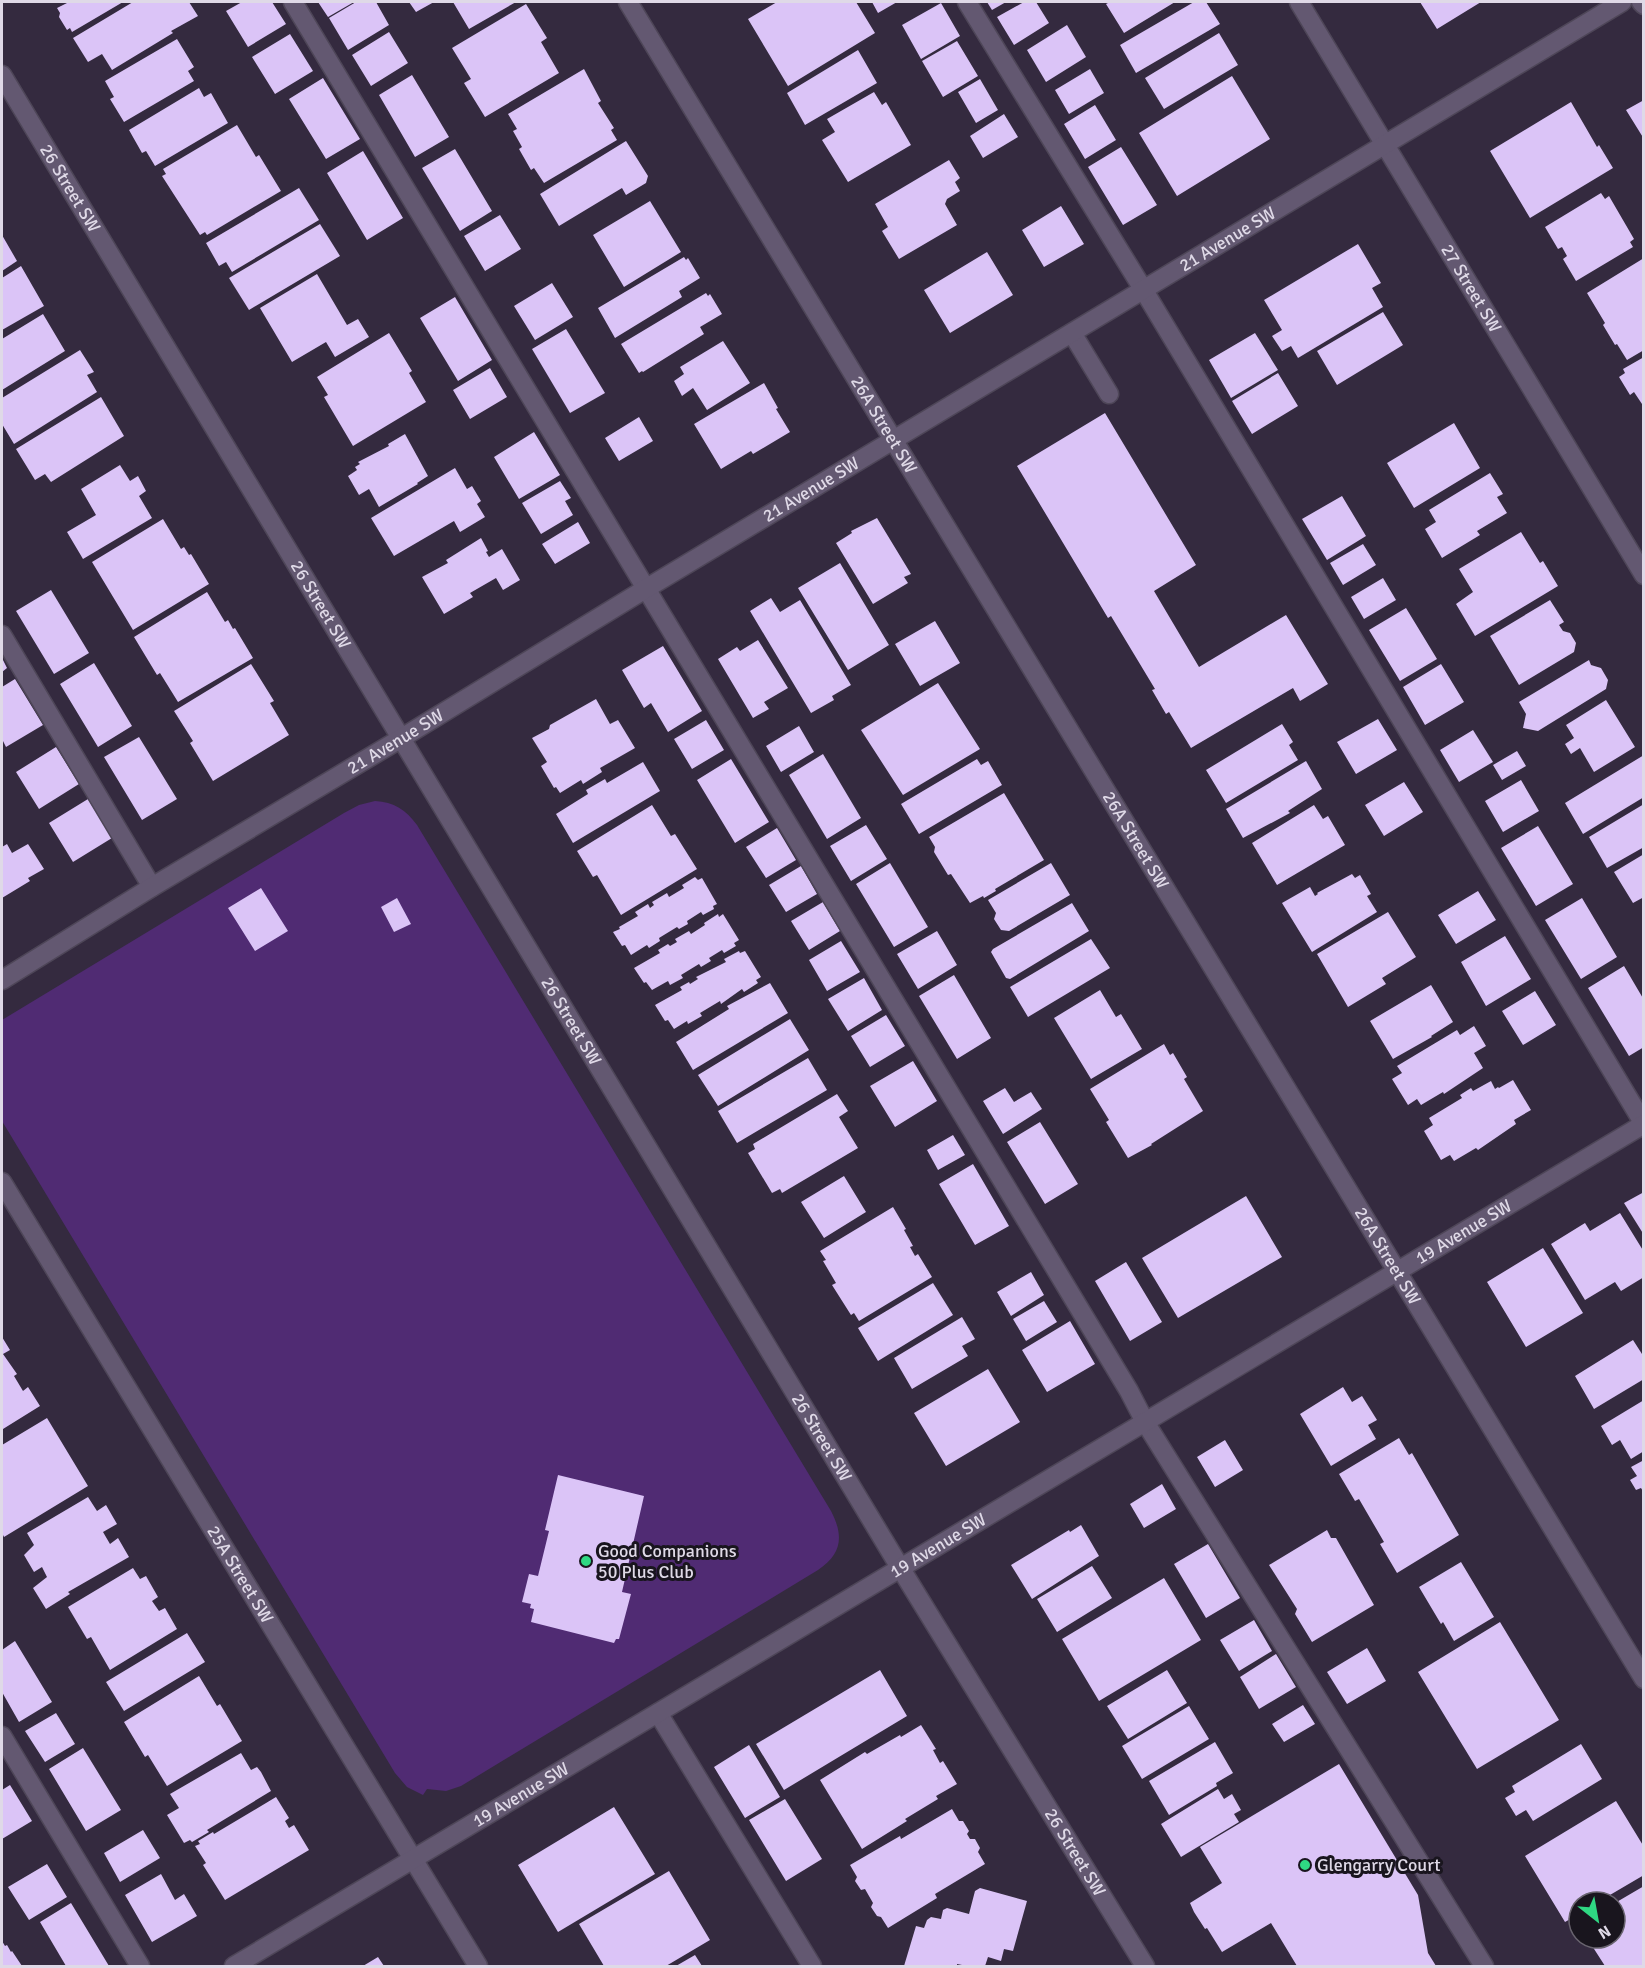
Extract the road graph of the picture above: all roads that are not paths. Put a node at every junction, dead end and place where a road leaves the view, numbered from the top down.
1 (293, 2) edge
2 (628, 2) edge
3 (967, 2) edge
4 (1299, 2) edge
5 (1622, 2) edge
6 (2, 75) edge
7 (1385, 144) junction
8 (1143, 289) junction
9 (1072, 333) junction
10 (1109, 394) dead end
11 (894, 440) junction
12 (1644, 575) edge
13 (647, 588) junction
14 (2, 635) edge
15 (400, 739) junction
16 (152, 887) junction
17 (2, 980) edge
18 (1644, 1124) edge
19 (2, 1182) edge
20 (1397, 1272) junction
21 (1145, 1422) junction
22 (901, 1569) junction
23 (1644, 1679) edge
24 (658, 1713) junction
25 (2, 1736) edge
26 (413, 1859) junction
27 (140, 1966) edge
28 (234, 1966) edge
29 (478, 1966) edge
30 (812, 1966) edge
31 (1145, 1966) edge
32 (1484, 1966) edge

1 - 13 street
2 - 11 street, 26A Street SW
3 - 8 street
4 - 7 street, 27 Street SW
5 - 7 street, 21 Avenue SW
6 - 15 street, 26 Street SW
7 - 8 street, 21 Avenue SW
7 - 12 street, 27 Street SW
8 - 9 street, 21 Avenue SW
8 - 18 street
9 - 10 street
9 - 11 street, 21 Avenue SW
11 - 13 street, 21 Avenue SW
11 - 20 street, 26A Street SW
13 - 15 street, 21 Avenue SW
13 - 21 street
14 - 16 street
15 - 16 street, 21 Avenue SW
15 - 22 street, 26 Street SW
16 - 17 street, 21 Avenue SW
18 - 20 street, 19 Avenue SW
19 - 26 street, 25A Street SW
20 - 21 street, 19 Avenue SW
20 - 23 street, 26A Street SW
21 - 22 street, 19 Avenue SW
21 - 32 street
22 - 24 street, 19 Avenue SW
22 - 31 street, 26 Street SW
24 - 26 street, 19 Avenue SW
24 - 30 street
25 - 27 street
26 - 28 street, 19 Avenue SW
26 - 29 street, 25A Street SW

